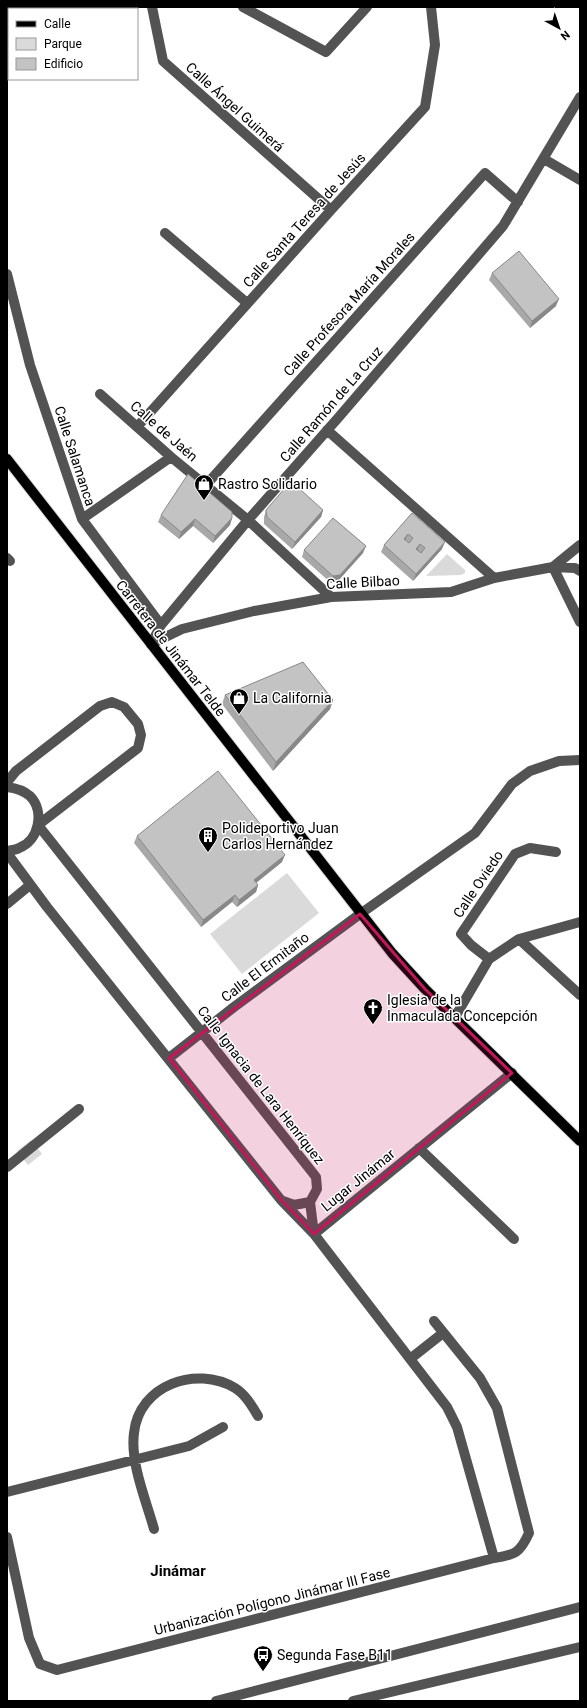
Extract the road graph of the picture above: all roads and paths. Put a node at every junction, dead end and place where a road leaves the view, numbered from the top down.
1 (152, 7) edge
2 (243, 7) edge
3 (367, 7) edge
4 (431, 7) edge
5 (580, 98) edge
6 (544, 159) junction
7 (580, 180) edge
8 (518, 202) junction
9 (330, 210) junction
10 (165, 233) dead end
11 (7, 274) edge
12 (248, 303) junction
13 (100, 394) dead end
14 (138, 427) junction
15 (327, 430) junction
16 (171, 457) junction
17 (7, 459) edge
18 (206, 485) junction
19 (82, 519) junction
20 (248, 520) junction
21 (580, 545) edge
22 (553, 568) junction
23 (580, 572) edge
24 (494, 578) junction
25 (331, 597) junction
26 (580, 622) edge
27 (161, 625) junction
28 (151, 644) junction
29 (580, 760) edge
30 (7, 782) edge
31 (7, 787) edge
32 (38, 825) junction
33 (7, 852) edge
34 (556, 852) dead end
35 (30, 885) junction
36 (7, 904) edge
37 (360, 914) junction
38 (580, 922) edge
39 (519, 939) junction
40 (489, 959) junction
41 (580, 994) edge
42 (455, 1017) junction
43 (202, 1032) junction
44 (169, 1058) junction
45 (512, 1073) junction
46 (80, 1109) dead end
47 (580, 1141) edge
48 (419, 1148) junction
49 (7, 1167) edge
50 (281, 1200) junction
51 (310, 1202) junction
52 (314, 1234) junction
53 (514, 1239) dead end
54 (434, 1322) dead end
55 (443, 1333) junction
56 (410, 1358) junction
57 (258, 1416) dead end
58 (223, 1427) dead end
59 (135, 1460) junction
60 (7, 1492) edge
61 (154, 1529) dead end
62 (7, 1537) edge
63 (494, 1558) junction
64 (580, 1607) edge
65 (580, 1647) edge
66 (216, 1701) edge
67 (353, 1701) edge

1 - 9 street, Calle Ángel Guimerá
2 - 3 street
4 - 9 street, Calle Santa Teresa de Jesús
5 - 6 street, Calle Ramón de La Cruz
6 - 7 street
6 - 8 street, Calle Ramón de La Cruz
8 - 15 street, Calle Ramón de La Cruz
8 - 18 street, Calle Profesora María Morales
9 - 12 street, Calle Santa Teresa de Jesús
10 - 12 street
11 - 19 street, Calle Salamanca
12 - 14 street, Calle Santa Teresa de Jesús
13 - 14 street, Calle de Jaén
14 - 16 street, Calle de Jaén
15 - 20 street, Calle Ramón de La Cruz
15 - 24 street
16 - 18 street, Calle de Jaén
16 - 19 street
17 - 28 main road, Carretera de Jinámar Telde
18 - 20 street, Calle de Jaén
19 - 27 street, Calle Salamanca
20 - 25 street, Calle de Jaén
20 - 27 street, Calle Ramón de La Cruz
21 - 22 street
22 - 23 street, Calle Bilbao
22 - 24 street, Calle Bilbao
22 - 26 street
24 - 25 street, Calle Bilbao
25 - 28 street, Calle Bilbao
27 - 28 street, Calle Ramón de La Cruz
28 - 37 main road, Carretera de Jinámar Telde
29 - 37 street, Calle El Ermitaño
30 - 32 street
31 - 32 street
32 - 33 street
32 - 43 street, Calle Ignacia de Lara Henríquez
33 - 35 street
34 - 40 street, Calle Oviedo
35 - 36 street
35 - 44 street
37 - 42 main road, Carretera de Jinámar Telde
37 - 43 street, Calle El Ermitaño
38 - 39 street
39 - 40 street
39 - 41 street
40 - 42 street
42 - 45 main road, Carretera de Jinámar Telde
43 - 44 street, Calle El Ermitaño
43 - 51 street, Calle Ignacia de Lara Henríquez
44 - 50 street
45 - 47 main road, Carretera de Jinámar Telde
45 - 48 street, Lugar Jinámar
46 - 49 street
48 - 52 street, Lugar Jinámar
48 - 53 street
50 - 51 street
50 - 52 street
51 - 52 street
52 - 56 street
54 - 55 street
55 - 56 street
55 - 63 street
56 - 63 street
57 - 59 street
58 - 59 street
59 - 60 street
59 - 61 street
62 - 63 street, Urbanización Polígono Jinámar III Fase
64 - 66 street
65 - 67 street

